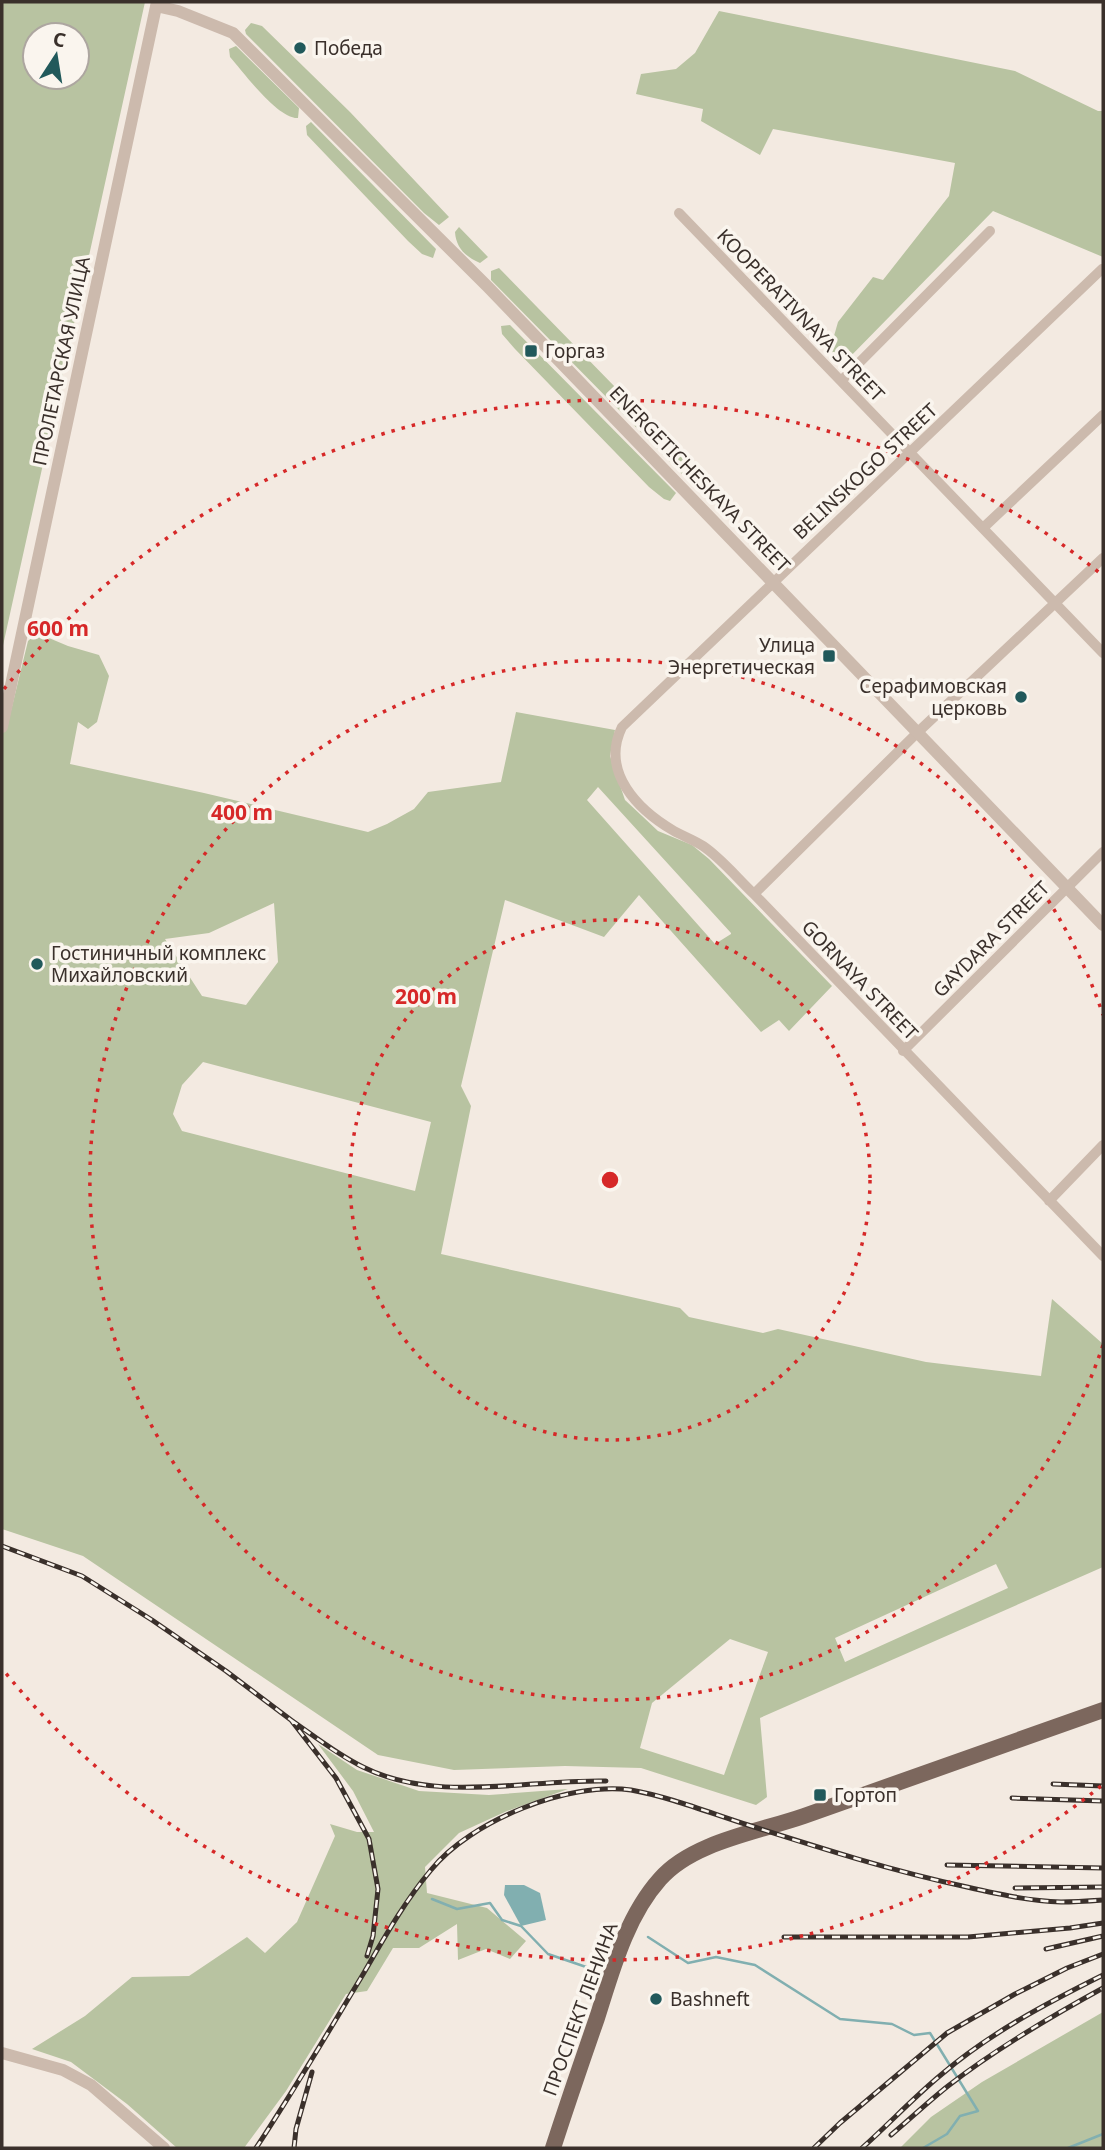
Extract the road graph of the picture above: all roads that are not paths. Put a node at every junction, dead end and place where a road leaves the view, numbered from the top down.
1 (157, 4) edge
2 (679, 213) dead end
3 (990, 231) dead end
4 (1102, 269) edge
5 (841, 381) junction
6 (1103, 415) edge
7 (910, 453) junction
8 (983, 528) junction
9 (1103, 558) edge
10 (774, 582) junction
11 (1056, 603) junction
12 (1103, 653) edge
13 (2, 727) edge
14 (622, 727) joint
15 (918, 732) junction
16 (1103, 852) edge
17 (1067, 887) junction
18 (754, 894) junction
19 (1103, 925) edge
20 (903, 1051) junction
21 (1103, 1145) edge
22 (1049, 1201) junction
23 (1103, 1256) edge
24 (1103, 1710) edge
25 (2, 2053) edge
26 (164, 2148) edge
27 (553, 2148) edge

1 - 10 street, ENERGETICHESKAYA STREET
1 - 13 street, ПРОЛЕТАРСКАЯ УЛИЦА
2 - 5 street, KOOPERATIVNAYA STREET
3 - 5 street
4 - 7 street, BELINSKOGO STREET
5 - 7 street, KOOPERATIVNAYA STREET
6 - 8 street
7 - 8 street, KOOPERATIVNAYA STREET
7 - 10 street, BELINSKOGO STREET
8 - 11 street, KOOPERATIVNAYA STREET
9 - 11 street
10 - 14 street, BELINSKOGO STREET
10 - 15 street, ENERGETICHESKAYA STREET
11 - 12 street, KOOPERATIVNAYA STREET
11 - 15 street
14 - 18 street, GORNAYA STREET
15 - 17 street, ENERGETICHESKAYA STREET
15 - 18 street
16 - 17 street, GAYDARA STREET
17 - 19 street, ENERGETICHESKAYA STREET
17 - 20 street, GAYDARA STREET
18 - 20 street, GORNAYA STREET
20 - 22 street, GORNAYA STREET
21 - 22 street
22 - 23 street, GORNAYA STREET
24 - 27 main road, ПРОСПЕКТ ЛЕНИНА
25 - 26 street

